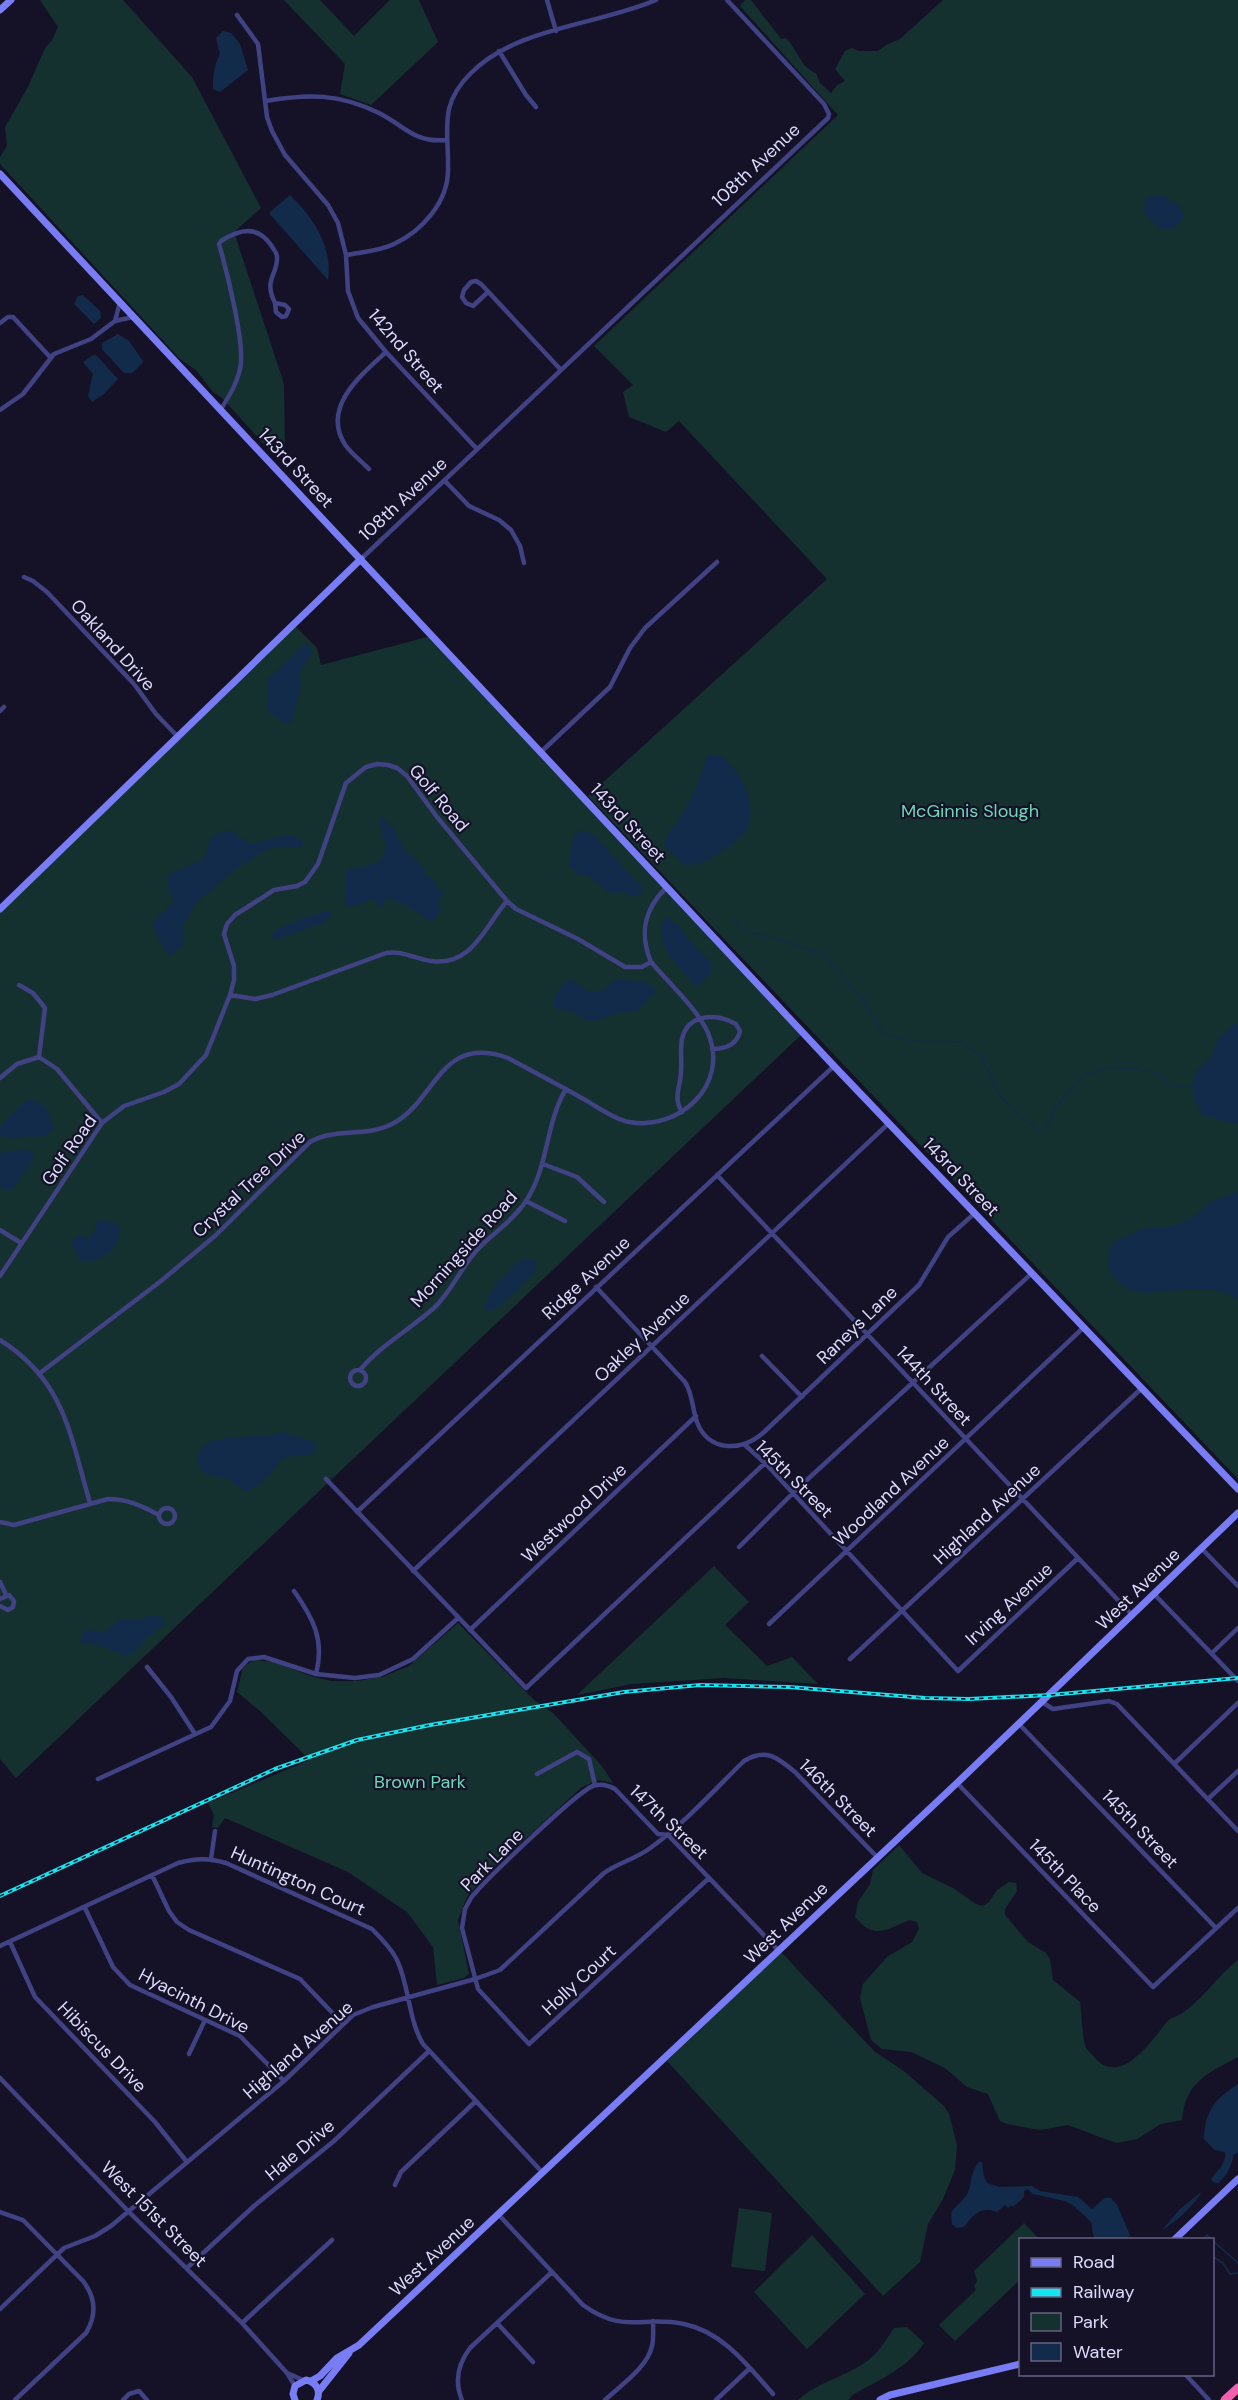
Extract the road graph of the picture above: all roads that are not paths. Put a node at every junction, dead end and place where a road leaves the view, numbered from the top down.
1 (11, 0) edge
2 (547, 0) edge
3 (656, 0) edge
4 (727, 0) edge
5 (645, 2) edge
6 (0, 10) edge
7 (237, 15) dead end
8 (556, 31) junction
9 (499, 51) junction
10 (265, 101) junction
11 (536, 107) dead end
12 (447, 140) junction
13 (0, 174) edge
14 (346, 255) junction
15 (488, 292) junction
16 (120, 302) junction
17 (275, 303) dead end
18 (133, 317) junction
19 (115, 321) junction
20 (0, 323) edge
21 (386, 352) junction
22 (50, 357) junction
23 (561, 370) junction
24 (221, 409) junction
25 (0, 410) edge
26 (477, 449) junction
27 (369, 469) dead end
28 (445, 480) junction
29 (361, 559) junction
30 (717, 562) dead end
31 (524, 563) dead end
32 (24, 577) dead end
33 (178, 737) junction
34 (541, 752) junction
35 (667, 887) junction
36 (507, 901) junction
37 (0, 909) edge
38 (651, 962) junction
39 (19, 985) dead end
40 (230, 995) junction
41 (699, 1018) junction
42 (712, 1049) junction
43 (39, 1057) junction
44 (834, 1066) junction
45 (0, 1078) edge
46 (566, 1089) junction
47 (682, 1113) junction
48 (102, 1123) junction
49 (889, 1123) junction
50 (543, 1164) junction
51 (717, 1175) junction
52 (526, 1201) junction
53 (604, 1202) dead end
54 (975, 1214) junction
55 (565, 1221) dead end
56 (0, 1230) edge
57 (772, 1233) junction
58 (21, 1243) junction
59 (1032, 1273) junction
60 (0, 1276) edge
61 (596, 1287) junction
62 (1083, 1328) junction
63 (867, 1334) junction
64 (0, 1340) edge
65 (652, 1346) junction
66 (762, 1356) dead end
67 (360, 1370) dead end
68 (40, 1373) junction
69 (914, 1384) junction
70 (1142, 1388) junction
71 (802, 1397) junction
72 (696, 1416) junction
73 (965, 1439) junction
74 (746, 1446) junction
75 (765, 1463) junction
76 (326, 1479) dead end
77 (1238, 1489) edge
78 (794, 1495) junction
79 (1023, 1499) junction
80 (90, 1503) junction
81 (357, 1512) junction
82 (1238, 1513) edge
83 (159, 1515) dead end
84 (0, 1522) edge
85 (739, 1548) dead end
86 (1202, 1549) junction
87 (846, 1552) junction
88 (1078, 1558) junction
89 (413, 1571) junction
90 (0, 1582) edge
91 (1238, 1586) edge
92 (294, 1591) dead end
93 (6, 1594) junction
94 (1155, 1595) junction
95 (0, 1599) edge
96 (0, 1606) edge
97 (902, 1611) junction
98 (1133, 1616) junction
99 (458, 1618) junction
100 (769, 1624) dead end
101 (1238, 1628) edge
102 (470, 1630) junction
103 (1212, 1653) junction
104 (850, 1659) dead end
105 (147, 1667) dead end
106 (958, 1671) joint
107 (316, 1674) junction
108 (1238, 1681) edge
109 (1042, 1702) junction
110 (1238, 1703) edge
111 (1235, 1709) edge
112 (1019, 1724) junction
113 (195, 1734) junction
114 (744, 1761) joint
115 (1174, 1764) junction
116 (1238, 1771) edge
117 (537, 1774) dead end
118 (99, 1779) dead end
119 (957, 1783) junction
120 (596, 1785) junction
121 (1208, 1799) junction
122 (215, 1831) dead end
123 (1238, 1831) edge
124 (668, 1835) junction
125 (877, 1857) junction
126 (211, 1859) junction
127 (152, 1875) junction
128 (709, 1878) junction
129 (85, 1908) junction
130 (1238, 1908) edge
131 (1216, 1928) junction
132 (10, 1942) junction
133 (0, 1947) edge
134 (779, 1951) junction
135 (475, 1979) junction
136 (407, 1997) junction
137 (205, 2020) junction
138 (343, 2024) junction
139 (429, 2051) junction
140 (189, 2054) dead end
141 (0, 2078) edge
142 (284, 2081) junction
143 (476, 2101) junction
144 (187, 2162) junction
145 (542, 2172) junction
146 (1238, 2179) edge
147 (395, 2185) dead end
148 (128, 2211) junction
149 (0, 2212) edge
150 (498, 2214) junction
151 (1176, 2238) edge
152 (332, 2240) dead end
153 (57, 2255) junction
154 (187, 2268) junction
155 (552, 2272) junction
156 (0, 2309) edge
157 (653, 2321) junction
158 (242, 2323) junction
159 (497, 2323) junction
160 (350, 2351) junction
161 (533, 2362) dead end
162 (1019, 2364) edge
163 (750, 2368) junction
164 (287, 2373) junction
165 (1187, 2376) edge
166 (303, 2380) junction
167 (311, 2381) junction
168 (295, 2386) junction
169 (1238, 2388) edge
170 (773, 2394) dead end
171 (318, 2397) edge
172 (293, 2398) edge
173 (15, 2400) edge
174 (123, 2400) edge
175 (147, 2400) edge
176 (462, 2400) edge
177 (605, 2400) edge
178 (716, 2400) edge
179 (880, 2400) edge
180 (1209, 2400) edge
181 (1225, 2400) edge

1 - 6 street
2 - 8 street
3 - 5 street
4 - 23 street, 108th Avenue
5 - 8 street
7 - 10 street, 142nd Street
8 - 9 street
9 - 11 street
9 - 12 street
10 - 12 street
10 - 14 street, 142nd Street
12 - 14 street
13 - 16 street, 143rd Street
14 - 21 street, 142nd Street
15 - 15 street
15 - 23 street
16 - 18 street, 143rd Street
16 - 19 street
17 - 24 street
18 - 19 street
18 - 24 street, 143rd Street
19 - 22 street
20 - 22 street
21 - 26 street, 142nd Street
21 - 27 street
22 - 25 street
23 - 26 street, 108th Avenue
24 - 29 street, 143rd Street
26 - 28 street, 108th Avenue
28 - 29 street, 108th Avenue
28 - 31 street
29 - 33 street, 108th Avenue
29 - 34 street, 143rd Street
30 - 34 street
32 - 33 street, Oakland Drive
33 - 37 street, 108th Avenue
34 - 35 street, 143rd Street
35 - 38 street, Crystal Tree Drive
35 - 44 street, 143rd Street
36 - 38 street, Golf Road
36 - 40 street
36 - 40 street, Golf Road
38 - 41 street, Crystal Tree Drive
39 - 43 street
40 - 48 street, Golf Road
41 - 42 street, Crystal Tree Drive
41 - 42 street
41 - 47 street
42 - 47 street, Crystal Tree Drive
43 - 45 street
43 - 48 street
44 - 49 street, 143rd Street
44 - 51 street, Ridge Avenue
46 - 47 street, Crystal Tree Drive
46 - 50 street, Morningside Road
46 - 68 street, Crystal Tree Drive
48 - 58 street, Golf Road
49 - 54 street, 143rd Street
49 - 57 street, Oakley Avenue
50 - 52 street, Morningside Road
50 - 53 street
51 - 57 street, 144th Street
51 - 61 street, Ridge Avenue
52 - 55 street
52 - 67 street, Morningside Road
54 - 59 street, 143rd Street
54 - 63 street, Raneys Lane
56 - 58 street
57 - 63 street, 144th Street
57 - 65 street, Oakley Avenue
58 - 60 street, Golf Road
59 - 62 street, 143rd Street
59 - 69 street
61 - 65 street, 145th Street
61 - 81 street, Ridge Avenue
62 - 70 street, 143rd Street
62 - 73 street, Woodland Avenue
63 - 69 street, 144th Street
63 - 71 street, Raneys Lane
64 - 68 street
65 - 72 street, 145th Street
65 - 89 street, Oakley Avenue
66 - 71 street
68 - 80 street
69 - 73 street, 144th Street
69 - 78 street
70 - 77 street, 143rd Street
70 - 79 street, Highland Avenue
71 - 74 street, Raneys Lane
72 - 74 street, 145th Street
72 - 102 street, Westwood Drive
73 - 79 street, 144th Street
73 - 87 street, Woodland Avenue
74 - 75 street, 145th Street
75 - 78 street, 145th Street
75 - 102 street
76 - 81 street
78 - 85 street
78 - 87 street, 145th Street
79 - 88 street, 144th Street
79 - 97 street, Highland Avenue
80 - 83 street
80 - 84 street
81 - 89 street
82 - 86 street, West Avenue
86 - 91 street
86 - 94 street, West Avenue
87 - 97 street, 145th Street
87 - 100 street, Woodland Avenue
88 - 98 street, 144th Street
88 - 106 street, Irving Avenue
89 - 99 street
90 - 93 street
92 - 107 street
93 - 95 street
93 - 96 street
94 - 98 street, West Avenue
94 - 103 street
97 - 104 street, Highland Avenue
97 - 106 street, 145th Street
98 - 109 street, West Avenue
99 - 102 street
99 - 107 street
101 - 103 street
103 - 108 street
105 - 113 street
107 - 113 street
109 - 112 street, West Avenue
109 - 115 street
110 - 111 street
111 - 115 street
112 - 119 street, West Avenue
112 - 131 street, 145th Street
113 - 118 street
114 - 124 street, Highland Avenue
114 - 125 street, 146th Street
115 - 121 street
116 - 121 street
117 - 120 street
119 - 125 street, West Avenue
119 - 131 street, 145th Place
120 - 124 street, 147th Street
120 - 135 street, Park Lane
121 - 123 street
122 - 126 street
124 - 128 street, 147th Street
124 - 135 street, Highland Avenue
125 - 134 street, West Avenue
126 - 127 street, Huntington Court
126 - 136 street, Huntington Court
127 - 129 street, Huntington Court
127 - 138 street
128 - 134 street, 147th Street
128 - 135 street, Holly Court
129 - 132 street, Huntington Court
129 - 137 street, Hyacinth Drive
130 - 131 street
132 - 133 street, Huntington Court
132 - 144 street, Hibiscus Drive
134 - 145 street, West Avenue
135 - 136 street, Highland Avenue
136 - 138 street, Highland Avenue
136 - 139 street, Huntington Court
137 - 140 street
137 - 142 street, Hyacinth Drive
138 - 142 street, Highland Avenue
139 - 143 street, Huntington Court
139 - 154 street, Hale Drive
141 - 148 street, West 151st Street
142 - 144 street, Highland Avenue
143 - 145 street, Huntington Court
143 - 147 street
144 - 148 street, Highland Avenue
145 - 150 street, West Avenue
146 - 151 street
148 - 153 street, Highland Avenue
148 - 154 street, West 151st Street
149 - 153 street
150 - 155 street
150 - 160 street, West Avenue
152 - 158 street
153 - 156 street, Highland Avenue
153 - 173 street
154 - 158 street, West 151st Street
155 - 157 street
155 - 159 street
157 - 163 street
157 - 177 street
158 - 164 street, West 151st Street
159 - 161 street
159 - 176 street
160 - 167 street, West Avenue
160 - 171 street, West Avenue
162 - 179 street
163 - 170 street
163 - 178 street
164 - 166 street, West 151st Street
164 - 168 street, West 151st Street
165 - 180 street
166 - 167 street
166 - 168 street
167 - 171 street
168 - 172 street
169 - 181 highway
174 - 175 street

